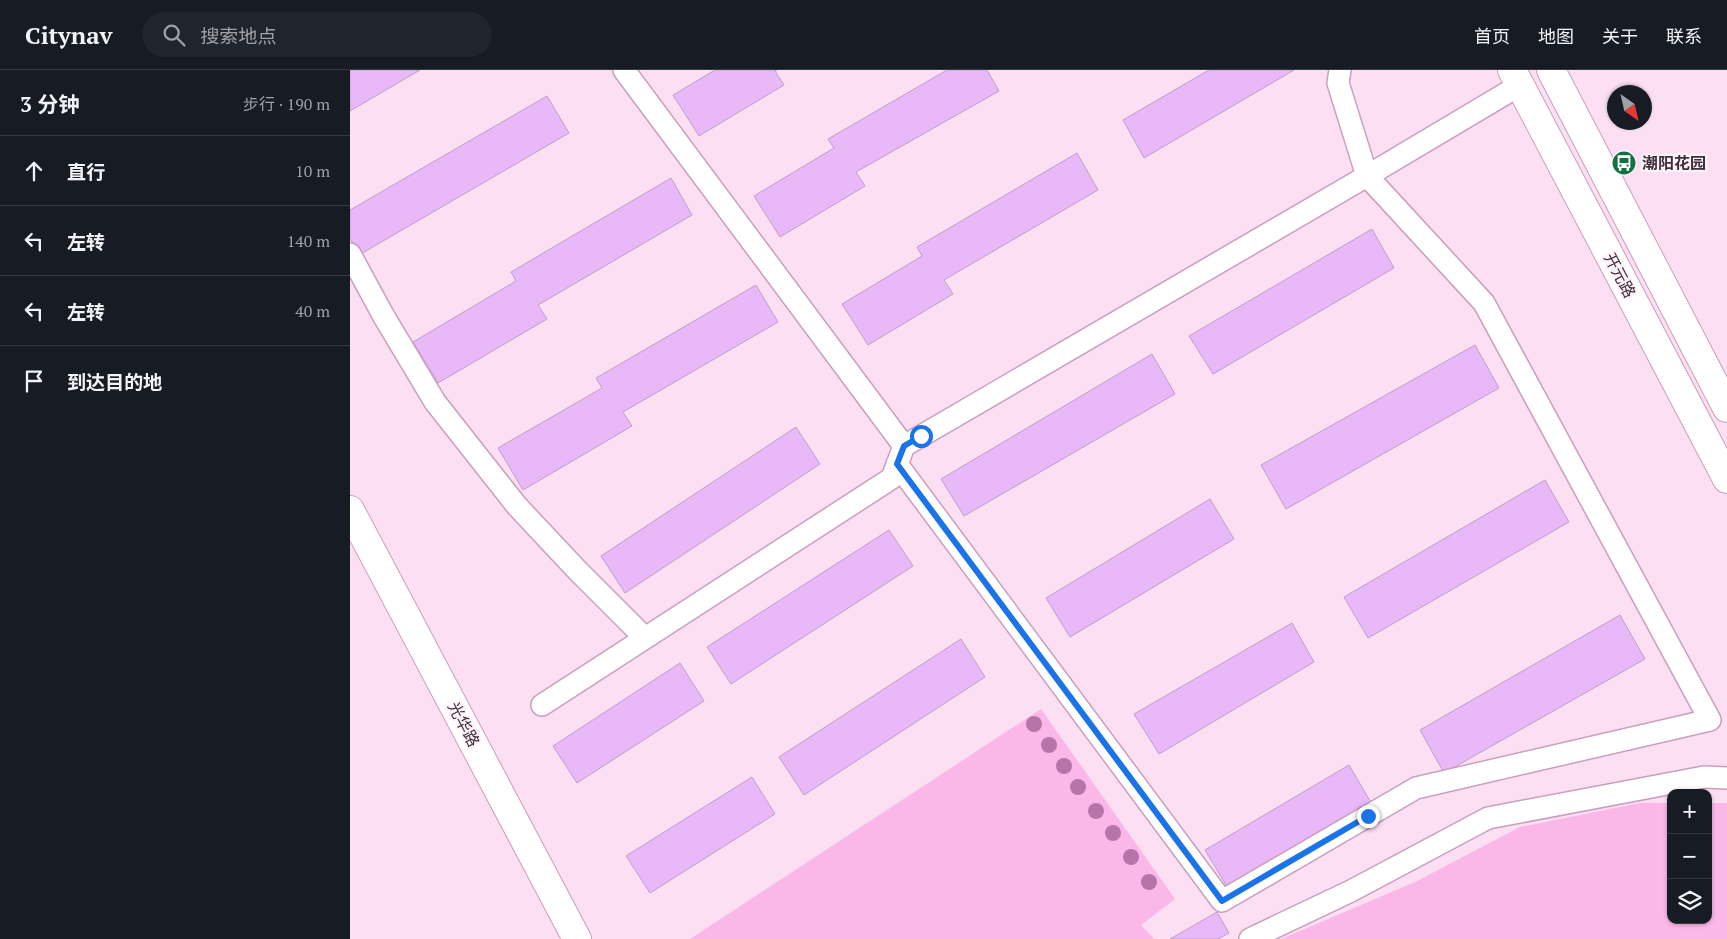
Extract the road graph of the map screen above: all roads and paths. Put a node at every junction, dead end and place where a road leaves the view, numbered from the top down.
1 (624, 70) edge
2 (1340, 70) edge
3 (1551, 70) edge
4 (1516, 77) edge
5 (1367, 176) junction
6 (350, 254) edge
7 (1727, 408) edge
8 (901, 455) junction
9 (1727, 479) edge
10 (350, 510) edge
11 (645, 638) junction
12 (542, 705) dead end
13 (1727, 778) edge
14 (578, 939) edge
15 (1250, 939) edge

1 - 8 street
2 - 5 street
3 - 7 main road, 开元路
4 - 5 street
4 - 9 main road, 开元路
5 - 8 street
5 - 8 street
6 - 11 street
8 - 11 street
10 - 14 main road, 光华路
11 - 12 street
13 - 15 street

